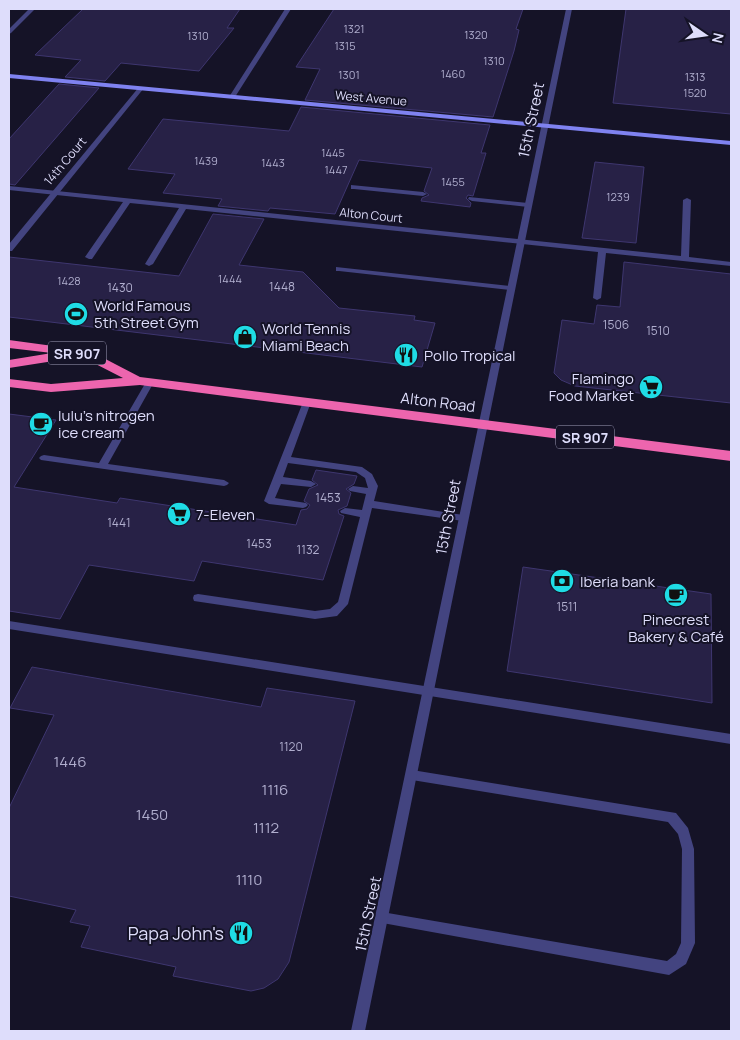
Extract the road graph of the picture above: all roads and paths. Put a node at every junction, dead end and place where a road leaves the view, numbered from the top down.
1 (32, 9) edge
2 (288, 9) edge
3 (570, 9) edge
4 (9, 32) edge
5 (9, 76) edge
6 (141, 88) junction
7 (232, 96) junction
8 (545, 125) junction
9 (731, 143) edge
10 (9, 188) edge
11 (354, 188) dead end
12 (54, 193) junction
13 (423, 194) dead end
14 (472, 199) dead end
15 (687, 200) dead end
16 (128, 201) junction
17 (528, 205) junction
18 (183, 207) junction
19 (520, 241) junction
20 (9, 249) edge
21 (602, 250) junction
22 (89, 257) dead end
23 (685, 259) junction
24 (149, 264) dead end
25 (731, 264) edge
26 (339, 269) dead end
27 (510, 288) junction
28 (597, 298) dead end
29 (9, 344) edge
30 (76, 353) junction
31 (9, 364) edge
32 (9, 382) edge
33 (145, 382) junction
34 (307, 402) junction
35 (481, 424) junction
36 (731, 456) edge
37 (44, 458) dead end
38 (285, 459) junction
39 (102, 466) junction
40 (278, 480) junction
41 (224, 483) dead end
42 (310, 484) dead end
43 (353, 489) dead end
44 (371, 492) junction
45 (303, 505) dead end
46 (367, 509) junction
47 (345, 511) dead end
48 (463, 518) junction
49 (198, 598) dead end
50 (9, 625) edge
51 (429, 692) junction
52 (731, 739) edge
53 (412, 775) junction
54 (382, 918) junction
55 (358, 1031) edge

1 - 4 street
2 - 7 street
3 - 8 street, 15th Street
5 - 6 street, West Avenue
6 - 7 street, West Avenue
6 - 12 street, 14th Court
7 - 8 street, West Avenue
8 - 9 street, West Avenue
8 - 17 street, 15th Street
10 - 12 street, Alton Court
11 - 13 street
12 - 16 street, Alton Court
12 - 20 street, 14th Court
14 - 17 street
15 - 23 street
16 - 18 street, Alton Court
16 - 22 street
17 - 19 street, 15th Street
18 - 19 street, Alton Court
18 - 24 street
19 - 21 street, Alton Court
19 - 27 street, 15th Street
21 - 23 street, Alton Court
21 - 28 street
23 - 25 street, Alton Court
26 - 27 street
27 - 35 street, 15th Street
29 - 30 highway, Alton Road / SR 907
30 - 31 highway
30 - 33 highway, Alton Road / SR 907
32 - 33 highway, Alton Road / SR 907
33 - 34 highway, Alton Road / SR 907
33 - 39 street
34 - 35 highway, Alton Road / SR 907
34 - 38 street
35 - 36 highway, Alton Road / SR 907
35 - 48 street, 15th Street
37 - 39 street
38 - 40 street
38 - 44 street
39 - 41 street
40 - 42 street
40 - 45 street
43 - 44 street
44 - 46 street
46 - 47 street
46 - 48 street
46 - 49 street
48 - 51 street, 15th Street
50 - 51 street
51 - 52 street
51 - 53 street, 15th Street
53 - 54 street, 15th Street
53 - 54 street
54 - 55 street, 15th Street

